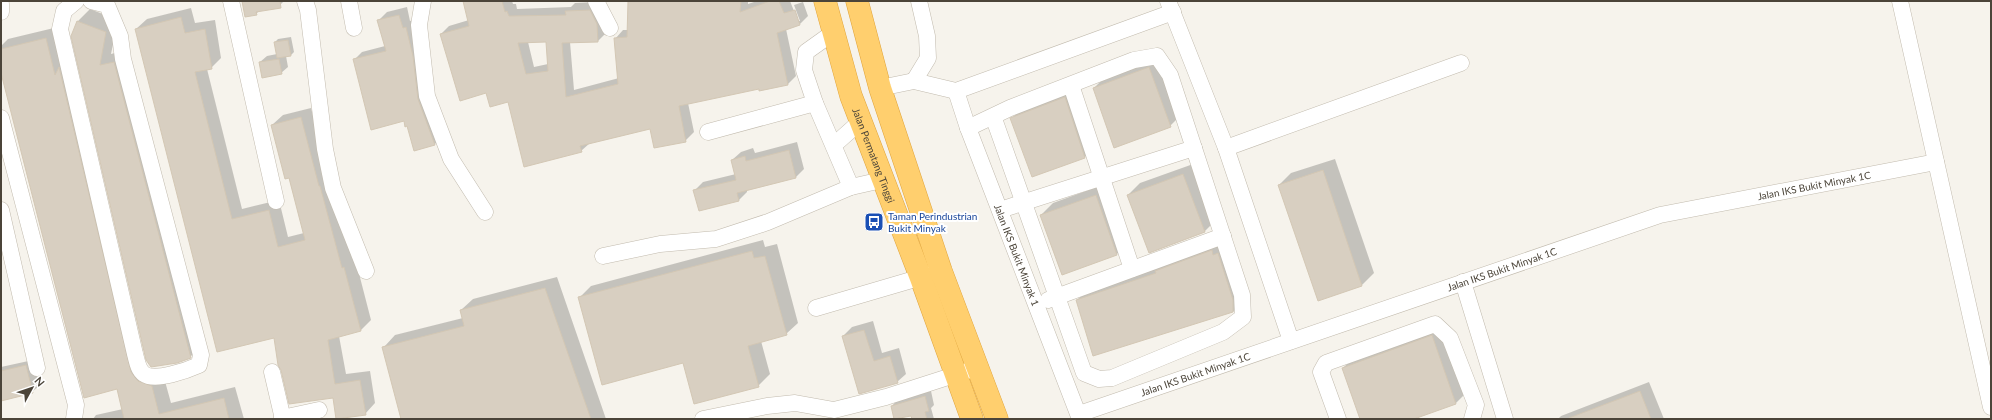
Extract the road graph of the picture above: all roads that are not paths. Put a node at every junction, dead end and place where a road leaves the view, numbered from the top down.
1 (76, 1) edge
2 (91, 1) edge
3 (231, 1) edge
4 (305, 1) edge
5 (349, 1) edge
6 (423, 1) edge
7 (596, 1) edge
8 (810, 1) edge
9 (826, 1) edge
10 (857, 1) edge
11 (919, 1) edge
12 (1900, 1) edge
13 (1, 4) edge
14 (1170, 7) edge
15 (1, 12) edge
16 (354, 28) dead end
17 (610, 28) dead end
18 (834, 32) junction
19 (1460, 63) dead end
20 (914, 81) junction
21 (1071, 85) junction
22 (880, 88) junction
23 (956, 91) junction
24 (815, 104) junction
25 (993, 116) junction
26 (1, 118) edge
27 (861, 121) junction
28 (968, 128) junction
29 (708, 132) dead end
30 (834, 145) junction
31 (1194, 148) junction
32 (1226, 148) junction
33 (1936, 162) junction
34 (1102, 177) junction
35 (882, 180) junction
36 (851, 187) junction
37 (276, 201) dead end
38 (1024, 202) junction
39 (1, 210) edge
40 (1000, 210) junction
41 (485, 212) dead end
42 (1223, 236) junction
43 (603, 256) dead end
44 (1132, 269) junction
45 (366, 271) dead end
46 (931, 275) junction
47 (1463, 282) junction
48 (1057, 296) junction
49 (1037, 306) junction
50 (816, 308) dead end
51 (1291, 341) junction
52 (37, 368) dead end
53 (978, 368) junction
54 (272, 372) dead end
55 (956, 374) junction
56 (1991, 407) edge
57 (319, 410) dead end
58 (1079, 416) edge
59 (74, 419) edge
60 (282, 419) edge
61 (703, 419) edge
62 (972, 419) edge
63 (997, 419) edge
64 (1338, 419) edge
65 (1472, 419) edge
66 (1505, 419) edge

1 - 2 street
3 - 37 street
4 - 45 street
5 - 16 street
6 - 41 street
7 - 17 street
8 - 18 highway
9 - 18 highway, Jalan Permatang Tinggi
10 - 22 highway, Jalan Permatang Tinggi
11 - 20 street
12 - 33 street
13 - 15 street
14 - 23 street
14 - 32 street
18 - 24 street
18 - 27 highway, Jalan Permatang Tinggi
19 - 32 street
20 - 22 street
20 - 23 street
21 - 25 street
21 - 31 street
21 - 34 street
22 - 46 highway, Jalan Permatang Tinggi
23 - 28 street, Jalan IKS Bukit Minyak 1
24 - 29 street
24 - 30 street
25 - 28 street
25 - 38 street
26 - 59 street
27 - 30 street
27 - 35 highway, Jalan Permatang Tinggi
28 - 40 street, Jalan IKS Bukit Minyak 1
30 - 36 street
31 - 34 street
31 - 42 street
32 - 51 street
33 - 47 street, Jalan IKS Bukit Minyak 1C
33 - 56 street
34 - 38 street
34 - 44 street
35 - 36 street
35 - 46 highway, Jalan Permatang Tinggi
36 - 43 street
38 - 40 street
38 - 48 street
39 - 52 street
40 - 49 street, Jalan IKS Bukit Minyak 1
42 - 44 street
42 - 48 street
44 - 48 street
46 - 50 street
46 - 53 highway, Jalan Permatang Tinggi
46 - 55 highway, Jalan Permatang Tinggi
47 - 51 street, Jalan IKS Bukit Minyak 1C
47 - 66 street
48 - 49 street
49 - 58 street, Jalan IKS Bukit Minyak 1
51 - 58 street, Jalan IKS Bukit Minyak 1C
53 - 55 street
53 - 63 highway, Jalan Permatang Tinggi
54 - 60 street
55 - 61 street
55 - 62 highway, Jalan Permatang Tinggi
57 - 60 street
64 - 65 street

